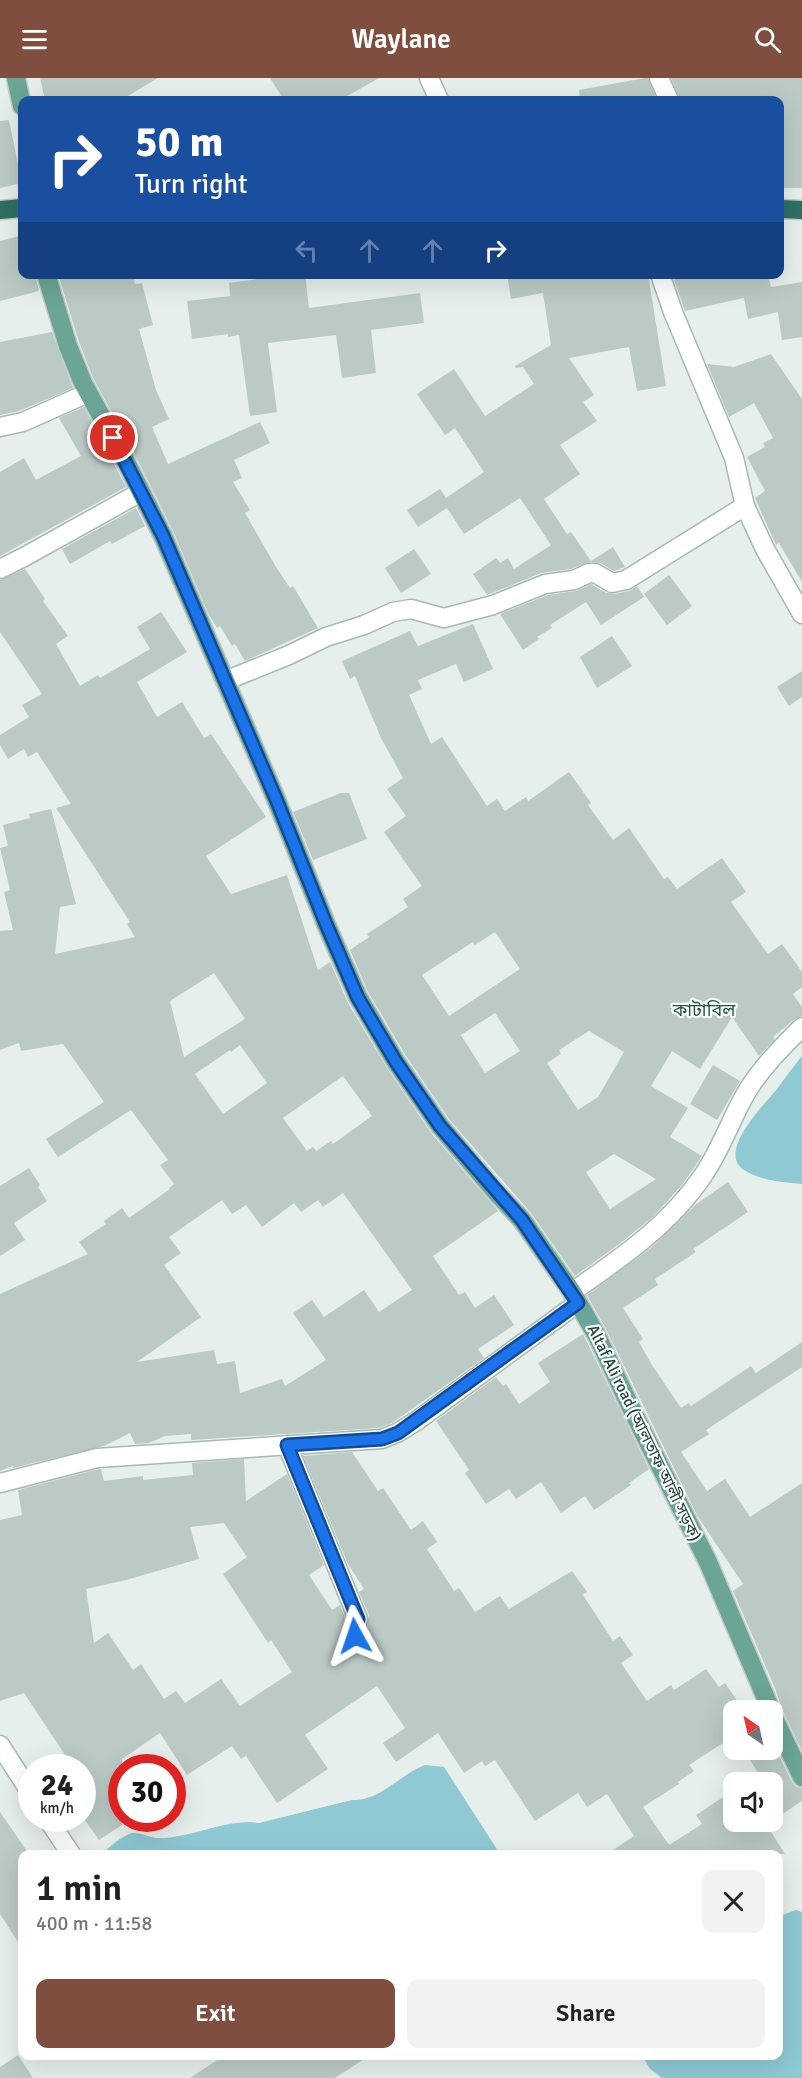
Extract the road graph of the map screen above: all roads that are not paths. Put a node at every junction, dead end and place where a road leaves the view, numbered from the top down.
1 (16, 78) edge
2 (429, 78) edge
3 (658, 78) edge
4 (20, 96) edge
5 (438, 96) edge
6 (667, 96) edge
7 (18, 208) edge
8 (784, 209) edge
9 (0, 210) edge
10 (802, 210) edge
11 (48, 279) edge
12 (662, 279) edge
13 (88, 393) junction
14 (0, 427) edge
15 (141, 492) junction
16 (746, 506) junction
17 (0, 569) edge
18 (802, 614) edge
19 (225, 681) junction
20 (802, 1027) edge
21 (575, 1297) junction
22 (287, 1445) junction
23 (0, 1483) edge
24 (357, 1644) dead end
25 (767, 1700) edge
26 (783, 1736) edge
27 (0, 1745) edge
28 (18, 1774) edge
29 (802, 1777) edge
30 (56, 1832) edge
31 (68, 1850) edge

1 - 4 main road
2 - 5 street
3 - 6 street
7 - 9 highway
8 - 10 highway
11 - 13 main road, Altaf Ali road (আলতাফ আলী সড়ক)
12 - 16 street
13 - 14 street
13 - 15 main road, Altaf Ali road (আলতাফ আলী সড়ক)
15 - 17 street
15 - 19 main road, Altaf Ali road (আলতাফ আলী সড়ক)
16 - 18 street
16 - 19 street
19 - 21 main road, Altaf Ali road (আলতাফ আলী সড়ক)
20 - 21 street
21 - 22 street
21 - 25 main road, Altaf Ali road (আলতাফ আলী সড়ক)
22 - 23 street
22 - 24 street
26 - 29 main road, Altaf Ali road (আলতাফ আলী সড়ক)
27 - 28 street
30 - 31 street

